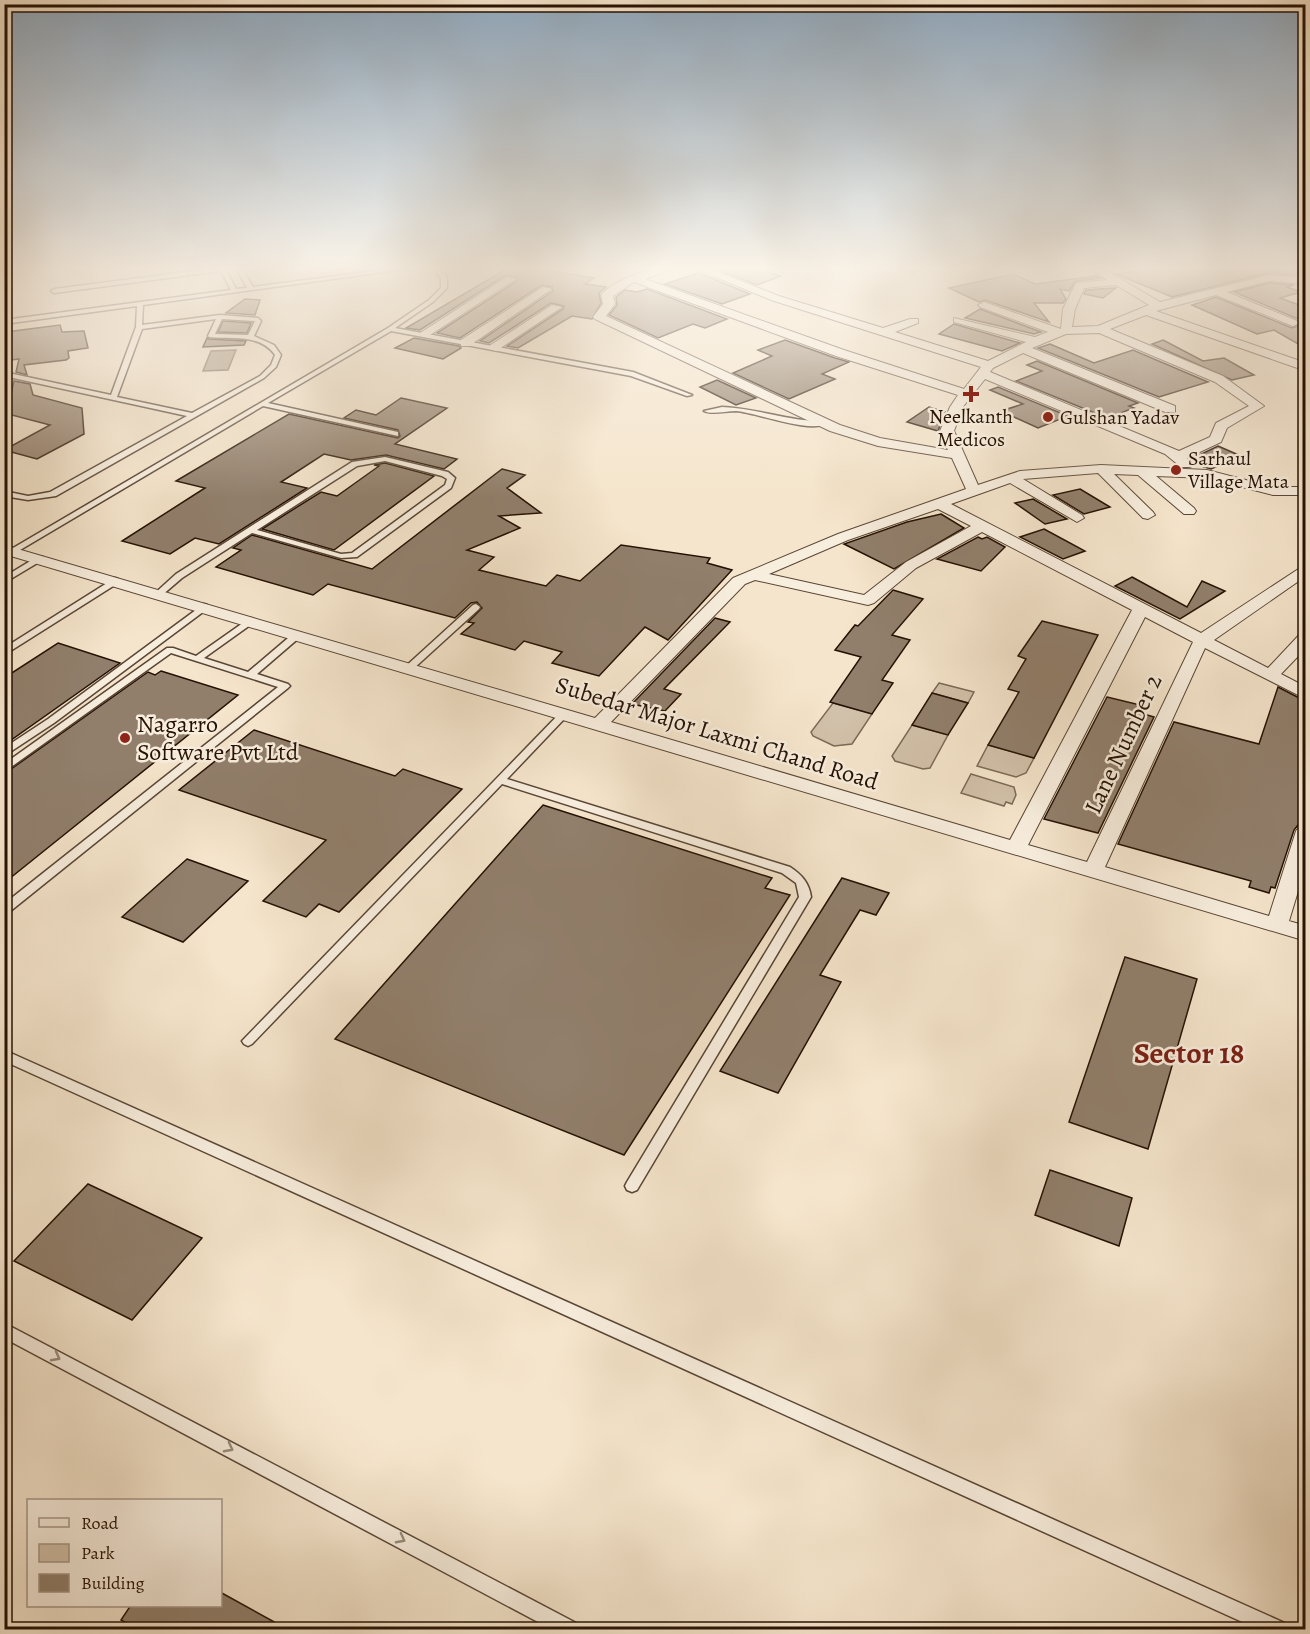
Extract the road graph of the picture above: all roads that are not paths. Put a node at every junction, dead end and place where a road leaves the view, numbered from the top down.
1 (133, 344) edge
2 (268, 344) edge
3 (364, 344) edge
4 (472, 344) edge
5 (498, 344) edge
6 (657, 344) edge
7 (818, 344) edge
8 (915, 344) edge
9 (1029, 344) edge
10 (1137, 344) edge
11 (1245, 344) edge
12 (492, 348) junction
13 (1022, 348) junction
14 (1305, 367) edge
15 (985, 369) junction
16 (6, 376) edge
17 (967, 394) junction
18 (689, 395) dead end
19 (113, 398) junction
20 (262, 404) junction
21 (1170, 409) dead end
22 (707, 411) dead end
23 (190, 415) junction
24 (825, 423) junction
25 (395, 434) dead end
26 (956, 455) junction
27 (1177, 457) junction
28 (1101, 469) junction
29 (1142, 471) junction
30 (1207, 474) junction
31 (1012, 478) junction
32 (1305, 491) edge
33 (974, 492) junction
34 (4, 494) edge
35 (940, 504) junction
36 (1189, 511) dead end
37 (1148, 515) dead end
38 (1077, 518) dead end
39 (982, 526) junction
40 (252, 531) junction
41 (8, 550) edge
42 (40, 559) junction
43 (1305, 569) edge
44 (754, 574) junction
45 (4, 581) edge
46 (115, 581) junction
47 (158, 594) junction
48 (204, 607) junction
49 (476, 607) dead end
50 (1142, 608) junction
51 (250, 621) junction
52 (297, 635) junction
53 (1305, 638) edge
54 (1202, 640) junction
55 (4, 652) edge
56 (197, 659) junction
57 (409, 668) junction
58 (250, 675) junction
59 (1271, 675) junction
60 (1305, 694) edge
61 (564, 714) junction
62 (599, 724) junction
63 (4, 753) edge
64 (4, 769) edge
65 (500, 780) junction
66 (1305, 831) edge
67 (1016, 848) junction
68 (1093, 871) junction
69 (4, 910) edge
70 (1277, 925) junction
71 (1305, 934) edge
72 (248, 1041) dead end
73 (4, 1055) edge
74 (632, 1186) dead end
75 (4, 1330) edge
76 (572, 1629) edge
77 (1281, 1629) edge

1 - 19 lane
2 - 23 lane
3 - 20 lane
4 - 12 lane
5 - 12 street
6 - 24 street
7 - 17 street
8 - 15 street
9 - 13 street
10 - 27 street
11 - 14 street
12 - 18 lane
13 - 15 street
13 - 21 street
15 - 17 street
15 - 27 street
16 - 19 lane
17 - 26 street
19 - 23 lane
20 - 25 lane
20 - 41 lane
22 - 24 lane
23 - 34 lane
24 - 26 street
26 - 33 street
27 - 30 street
28 - 29 street
28 - 31 street
28 - 37 street
29 - 30 street
29 - 36 street
30 - 32 street
31 - 33 street
31 - 38 street
33 - 35 street
35 - 39 street
35 - 44 street
39 - 44 street
39 - 50 street
40 - 40 lane
40 - 47 lane
41 - 42 street, Subedar Major Laxmi Chand Road
42 - 45 lane
42 - 46 street, Subedar Major Laxmi Chand Road
43 - 54 street
44 - 62 street
46 - 47 street, Subedar Major Laxmi Chand Road
46 - 55 lane
47 - 48 street, Subedar Major Laxmi Chand Road
48 - 51 street, Subedar Major Laxmi Chand Road
48 - 63 lane
49 - 57 lane
50 - 54 street
50 - 67 street
51 - 52 street, Subedar Major Laxmi Chand Road
51 - 56 lane
52 - 57 street, Subedar Major Laxmi Chand Road
52 - 58 lane
53 - 59 street
54 - 59 street
54 - 68 street, Lane Number 2
56 - 58 lane
56 - 64 lane
57 - 61 street, Subedar Major Laxmi Chand Road
58 - 69 lane
59 - 60 street
61 - 62 street, Subedar Major Laxmi Chand Road
61 - 65 lane
62 - 67 street, Subedar Major Laxmi Chand Road
65 - 72 lane
65 - 74 lane
66 - 70 street
67 - 68 street, Subedar Major Laxmi Chand Road
68 - 70 street, Subedar Major Laxmi Chand Road
70 - 71 street, Subedar Major Laxmi Chand Road
73 - 77 lane
75 -> 76 lane

